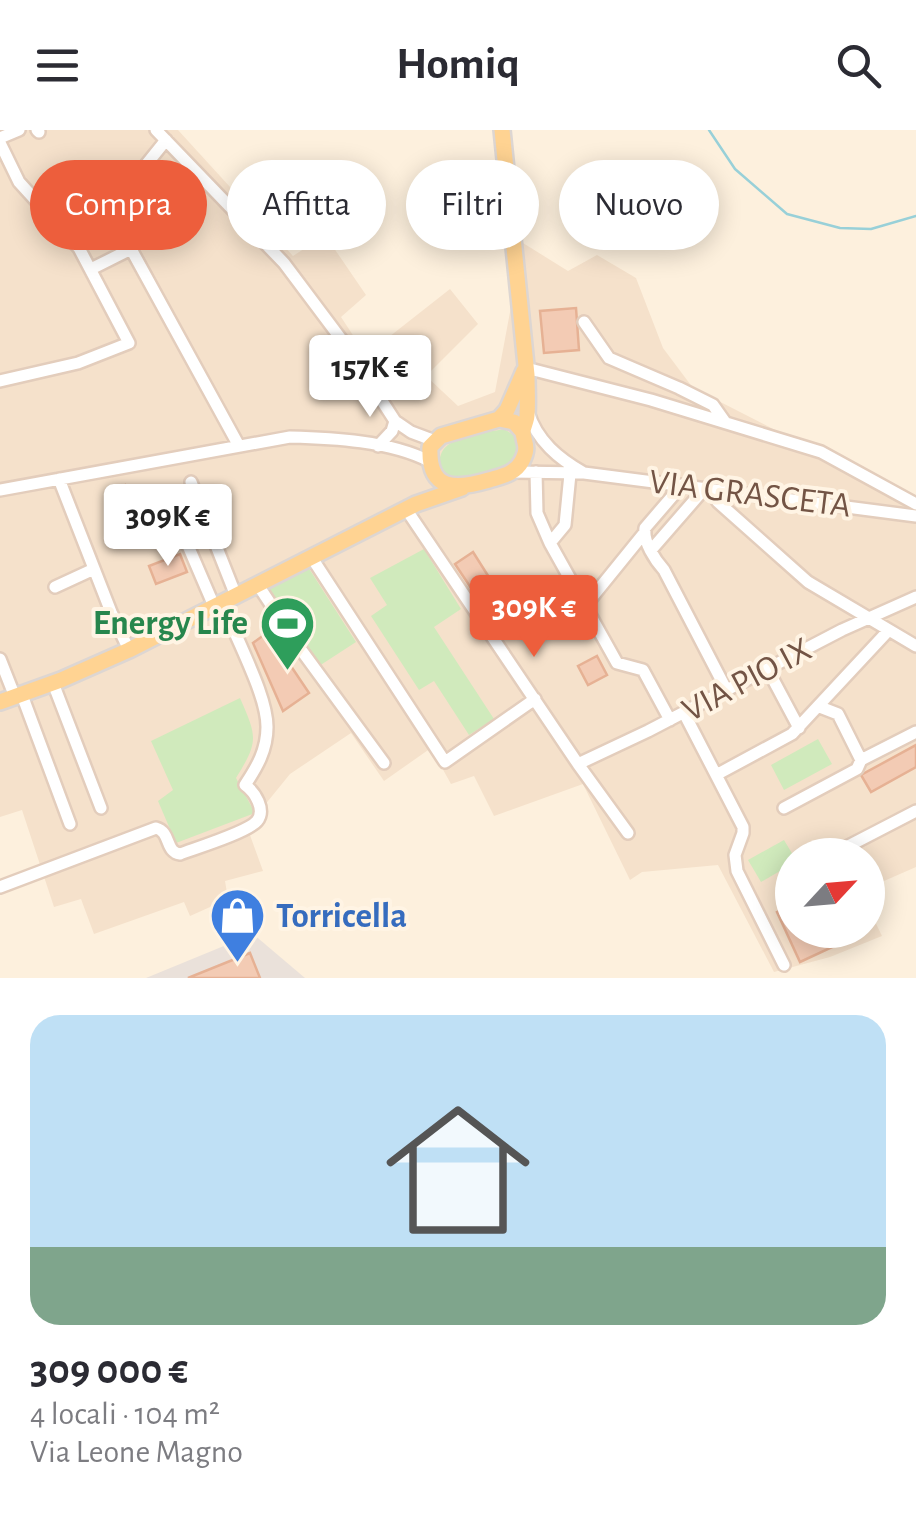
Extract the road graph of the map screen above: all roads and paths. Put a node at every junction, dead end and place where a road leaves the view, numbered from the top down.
1 (19, 130) edge
2 (156, 130) edge
3 (502, 130) edge
4 (166, 140) junction
5 (0, 141) edge
6 (150, 160) edge
7 (30, 194) edge
8 (80, 250) edge
9 (91, 269) junction
10 (584, 322) dead end
11 (526, 368) junction
12 (0, 381) edge
13 (528, 412) junction
14 (499, 419) junction
15 (395, 421) junction
16 (725, 422) junction
17 (525, 435) junction
18 (434, 441) junction
19 (239, 446) junction
20 (378, 446) junction
21 (562, 460) junction
22 (429, 461) junction
23 (512, 472) junction
24 (536, 472) junction
25 (577, 474) junction
26 (436, 478) junction
27 (59, 480) junction
28 (191, 482) dead end
29 (682, 485) junction
30 (462, 488) junction
31 (707, 488) junction
32 (0, 490) edge
33 (916, 504) edge
34 (411, 506) junction
35 (916, 516) edge
36 (178, 520) dead end
37 (645, 532) junction
38 (550, 544) junction
39 (652, 548) junction
40 (312, 558) junction
41 (94, 569) junction
42 (258, 584) junction
43 (55, 588) dead end
44 (916, 597) edge
45 (224, 601) junction
46 (585, 606) junction
47 (869, 617) junction
48 (888, 631) junction
49 (915, 644) edge
50 (128, 650) junction
51 (0, 658) edge
52 (768, 670) junction
53 (53, 683) junction
54 (727, 691) junction
55 (12, 698) edge
56 (535, 699) junction
57 (820, 707) junction
58 (684, 712) junction
59 (670, 720) junction
60 (799, 728) junction
61 (916, 732) edge
62 (861, 760) junction
63 (384, 763) dead end
64 (578, 764) junction
65 (716, 775) junction
66 (101, 808) dead end
67 (784, 808) dead end
68 (916, 811) edge
69 (70, 824) dead end
70 (628, 833) dead end
71 (864, 838) edge
72 (0, 887) edge
73 (784, 965) dead end

1 - 5 street
2 - 4 street
3 - 11 main road
4 - 6 street
4 - 15 street
5 - 7 street
8 - 9 street
9 - 12 street
9 - 19 street
10 - 16 street
11 - 13 main road
11 - 14 main road
11 - 16 street
13 - 17 main road
13 - 21 street
14 - 17 main road
14 - 18 main road
15 - 18 street
15 - 20 street
16 - 33 street
17 - 21 street
17 - 23 main road
18 - 22 main road
19 - 20 street
19 - 27 street
20 - 22 street
21 - 25 street
22 - 26 main road
23 - 24 street, VIA GRASCETA
23 - 30 main road
24 - 25 street, VIA GRASCETA
24 - 38 street
25 - 29 street, VIA GRASCETA
25 - 38 street
26 - 30 main road
26 - 34 main road
27 - 32 street
27 - 41 street
28 - 45 street
29 - 31 street, VIA GRASCETA
29 - 37 street
30 - 34 main road
31 - 35 street, VIA GRASCETA
31 - 39 street
31 - 47 street
34 - 40 main road
34 - 56 street
36 - 45 street
37 - 39 street
37 - 46 street
38 - 46 street
39 - 54 street
40 - 42 main road
40 - 56 street
41 - 43 street
41 - 50 street
42 - 45 main road
42 - 63 street
44 - 47 street, VIA PIO IX
45 - 50 main road
45 - 72 street
46 - 59 street
47 - 48 street
47 - 52 street, VIA PIO IX
48 - 49 street
48 - 57 street
50 - 53 main road
51 - 55 street
52 - 54 street, VIA PIO IX
52 - 60 street
53 - 55 main road
53 - 66 street
54 - 58 street, VIA PIO IX
55 - 69 street
56 - 64 street
57 - 60 street
57 - 62 street
58 - 59 street, VIA PIO IX
58 - 65 street
59 - 64 street, VIA PIO IX
60 - 65 street
61 - 62 street
62 - 67 street
64 - 70 street
65 - 73 street
68 - 71 street

